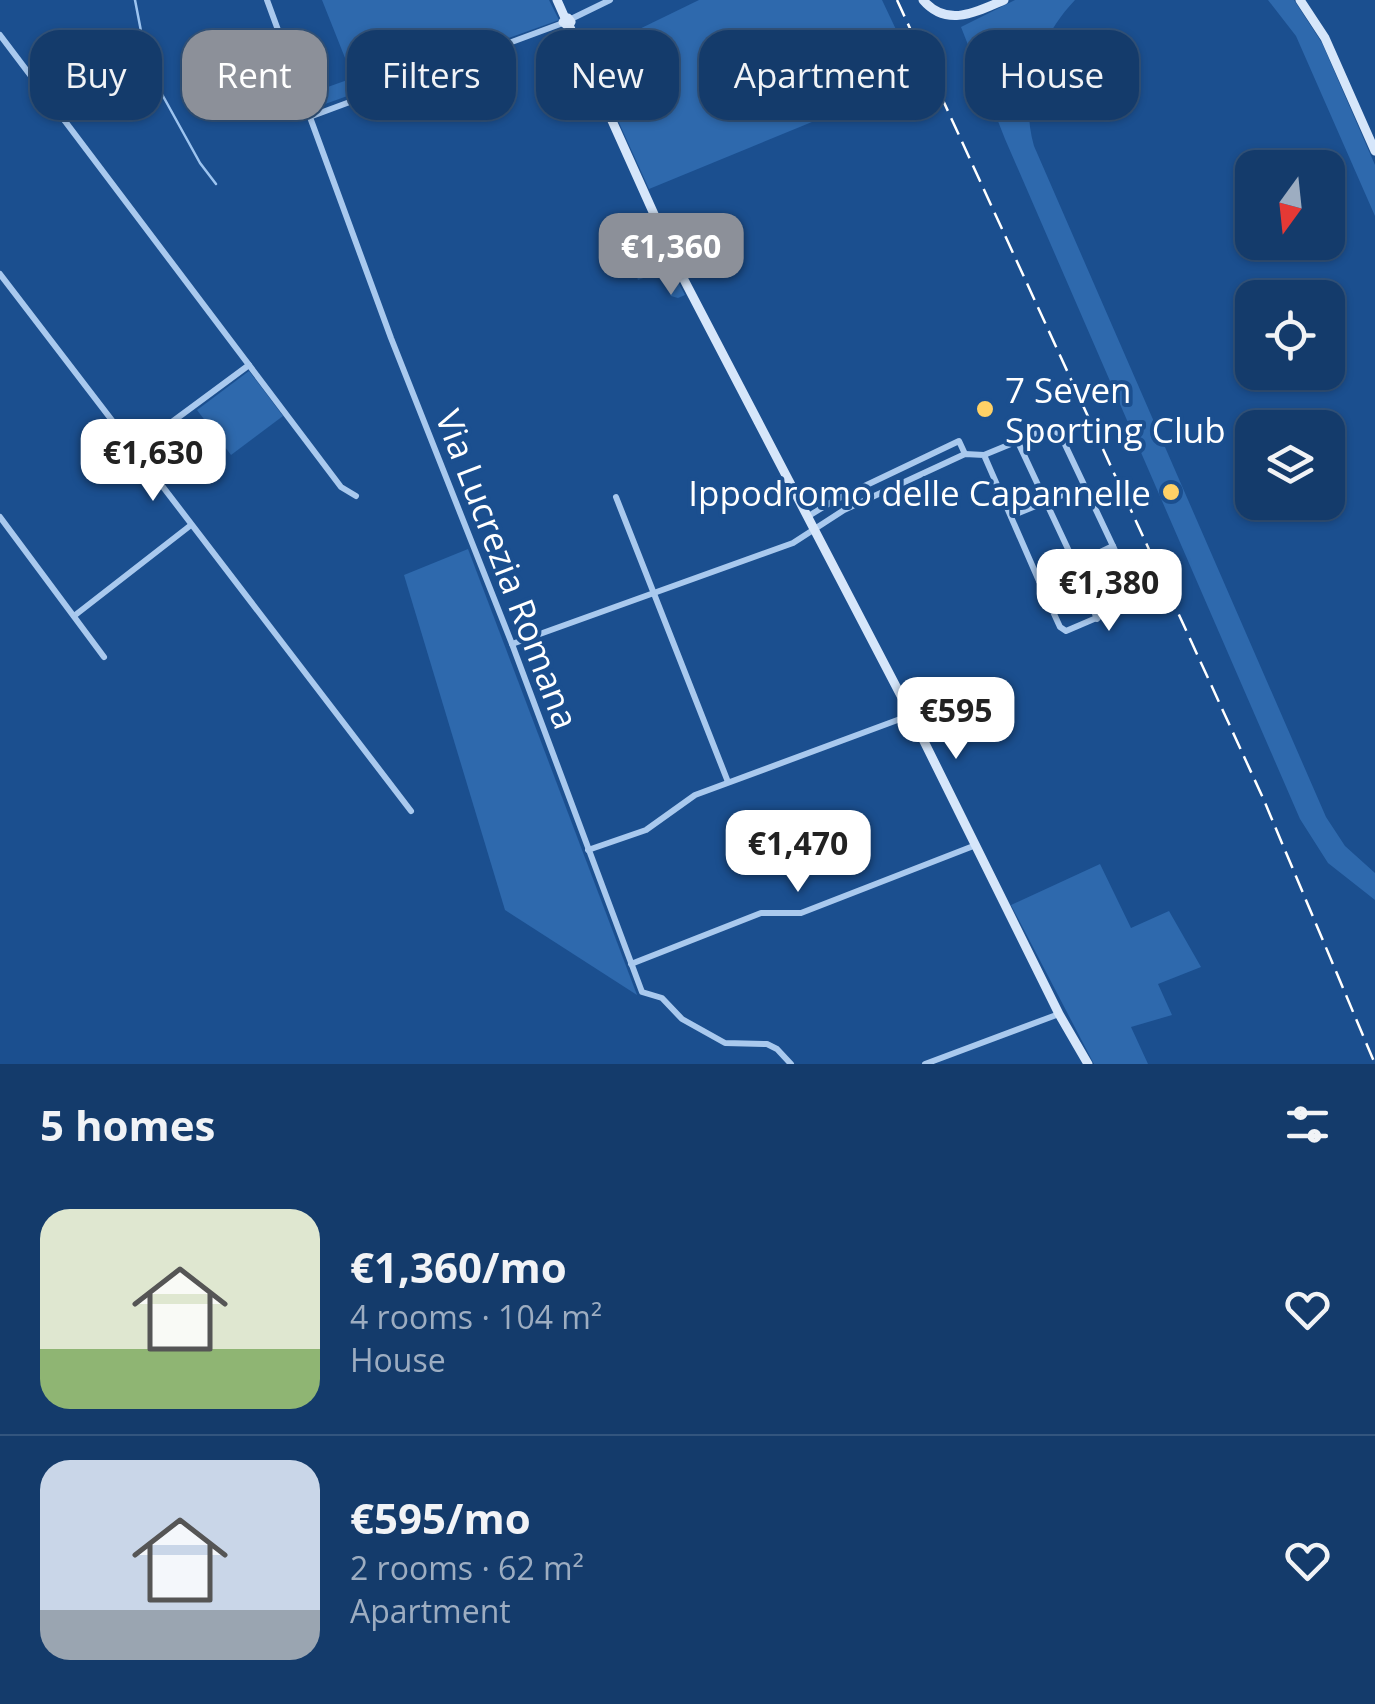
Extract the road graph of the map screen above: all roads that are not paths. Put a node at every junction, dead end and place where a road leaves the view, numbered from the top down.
1 (268, 0) edge
2 (557, 0) edge
3 (610, 0) edge
4 (923, 0) edge
5 (1004, 0) edge
6 (1300, 0) edge
7 (567, 21) junction
8 (279, 30) edge
9 (0, 35) edge
10 (327, 110) edge
11 (313, 120) edge
12 (1375, 152) edge
13 (0, 274) edge
14 (249, 365) junction
15 (1018, 440) junction
16 (134, 450) junction
17 (964, 454) junction
18 (984, 455) junction
19 (1085, 486) junction
20 (356, 496) dead end
21 (616, 497) dead end
22 (1046, 502) junction
23 (1010, 516) junction
24 (0, 517) edge
25 (807, 517) junction
26 (192, 525) junction
27 (812, 531) junction
28 (1113, 546) junction
29 (1076, 564) junction
30 (1039, 581) junction
31 (654, 592) junction
32 (74, 616) junction
33 (1097, 619) junction
34 (512, 644) junction
35 (104, 657) dead end
36 (911, 714) junction
37 (728, 782) junction
38 (410, 811) dead end
39 (976, 845) junction
40 (588, 850) junction
41 (631, 964) junction
42 (1059, 1014) junction
43 (790, 1064) edge
44 (925, 1064) edge
45 (1088, 1064) edge

1 - 8 street, Via Lucrezia Romana
2 - 7 street
3 - 7 street
4 - 5 street
6 - 12 street
7 - 10 street
7 - 25 street
9 - 14 street
11 - 34 street, Via Lucrezia Romana
13 - 16 street
14 - 16 street
14 - 20 street
15 - 18 street
15 - 19 street
15 - 22 street
16 - 26 street
17 - 18 street
17 - 25 street
17 - 27 street
18 - 23 street
19 - 22 street
19 - 28 street
21 - 31 street
22 - 23 street
22 - 29 street
23 - 30 street
24 - 32 street
25 - 27 street
26 - 32 street
26 - 38 street
27 - 31 street
27 - 36 street
28 - 29 street
28 - 33 street
29 - 30 street
29 - 33 street
30 - 33 street
31 - 34 street
31 - 37 street
32 - 35 street
34 - 40 street, Via Lucrezia Romana
36 - 37 street
36 - 39 street
37 - 40 street
39 - 41 street
39 - 42 street
40 - 41 street, Via Lucrezia Romana
41 - 43 street, Via Lucrezia Romana
42 - 44 street
42 - 45 street

